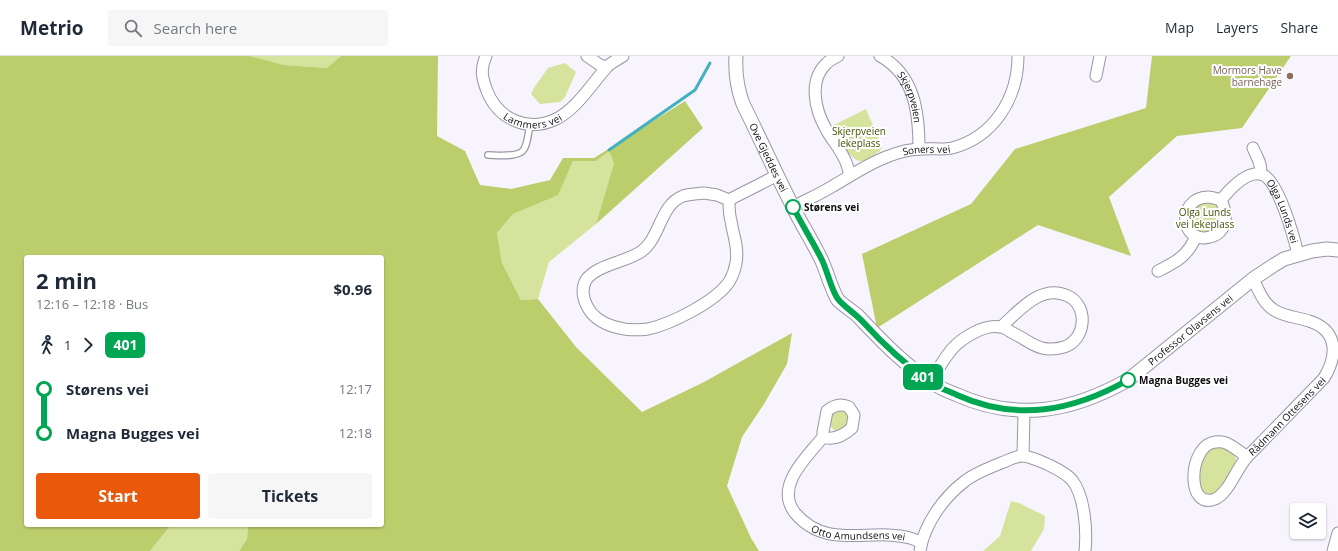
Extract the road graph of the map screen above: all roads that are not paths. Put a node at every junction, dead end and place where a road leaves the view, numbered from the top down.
1 (486, 56) edge
2 (587, 56) edge
3 (623, 56) edge
4 (736, 56) edge
5 (838, 56) edge
6 (880, 56) edge
7 (1018, 56) edge
8 (1100, 56) edge
9 (606, 67) junction
10 (1096, 76) dead end
11 (530, 125) junction
12 (1253, 148) dead end
13 (919, 149) junction
14 (488, 155) dead end
15 (777, 174) junction
16 (1260, 174) junction
17 (850, 175) junction
18 (729, 200) junction
19 (1221, 200) junction
20 (793, 207) junction
21 (1196, 236) junction
22 (1338, 250) edge
23 (1298, 254) junction
24 (1158, 271) dead end
25 (1253, 279) junction
26 (856, 314) joint
27 (1001, 327) junction
28 (931, 383) junction
29 (1024, 411) junction
30 (824, 437) dead end
31 (1023, 456) junction
32 (1246, 456) junction
33 (1338, 533) edge
34 (921, 547) edge
35 (1084, 551) edge
36 (1332, 551) edge

1 - 11 street, Lammers vei
2 - 9 street
3 - 9 street, Lammers vei
4 - 15 street, Ove Gjeddes vei
5 - 17 street
6 - 13 street, Skjerpveien
7 - 13 street, Soners vei
8 - 10 street
9 - 11 street, Lammers vei
11 - 14 lane
12 - 16 street, Olga Lunds vei
13 - 17 street, Soners vei
15 - 18 street
15 - 20 street, Ove Gjeddes vei
16 - 19 street, Olga Lunds vei
16 - 23 street, Olga Lunds vei
17 - 20 street, Soners vei
18 - 18 street
19 - 21 street
19 - 21 street
20 - 26 street, Ove Gjeddes vei
21 - 24 street
22 - 23 street, Professor Olavsens vei
23 - 25 street, Professor Olavsens vei
25 - 29 street, Professor Olavsens vei
25 - 32 street, Rådmann Ottesens vei
26 - 28 street, Professor Olavsens vei
27 - 27 street
27 - 28 street
28 - 29 street, Professor Olavsens vei
29 - 31 street
30 - 34 street, Otto Amundsens vei
31 - 34 street
31 - 35 street
32 - 32 street, Rådmann Ottesens vei
33 - 36 street

